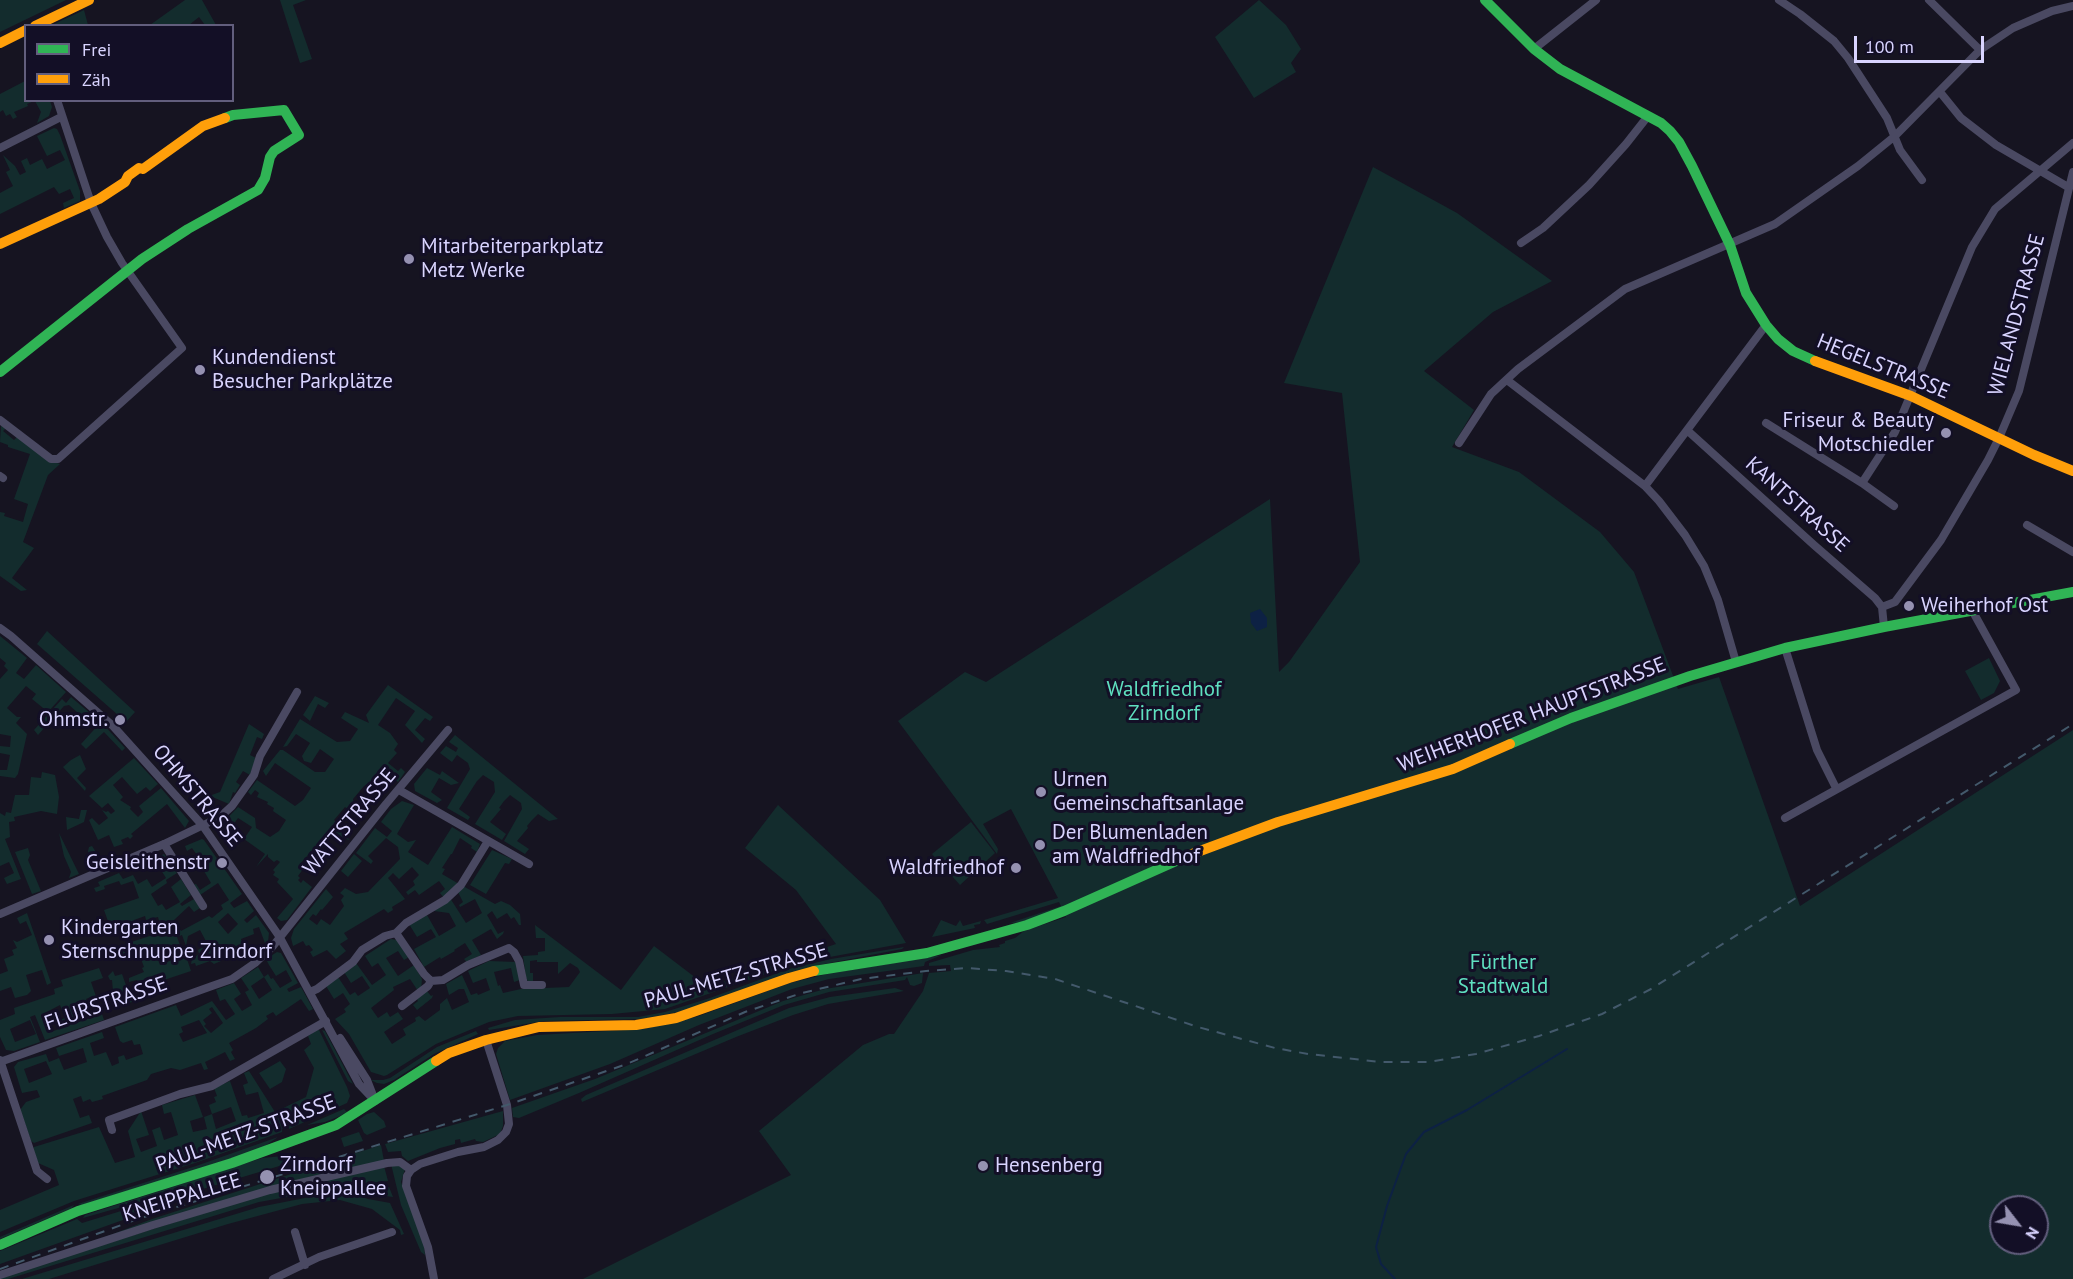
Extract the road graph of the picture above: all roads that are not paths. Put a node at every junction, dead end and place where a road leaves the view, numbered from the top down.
1 (89, 0) edge
2 (1485, 0) edge
3 (1596, 0) edge
4 (1779, 0) edge
5 (1929, 0) edge
6 (2073, 6) edge
7 (39, 24) edge
8 (24, 31) edge
9 (0, 43) edge
10 (1534, 49) junction
11 (1980, 50) junction
12 (1940, 92) junction
13 (57, 102) edge
14 (1648, 116) junction
15 (61, 117) junction
16 (1895, 136) junction
17 (2073, 143) edge
18 (0, 148) edge
19 (2040, 170) junction
20 (2073, 172) edge
21 (1922, 180) dead end
22 (2068, 187) junction
23 (91, 203) junction
24 (1521, 243) dead end
25 (0, 244) edge
26 (1730, 245) junction
27 (127, 270) junction
28 (1766, 325) junction
29 (0, 372) edge
30 (1507, 380) junction
31 (1911, 396) junction
32 (0, 420) edge
33 (1766, 423) dead end
34 (1688, 430) junction
35 (1999, 438) junction
36 (1459, 443) dead end
37 (2073, 471) edge
38 (1862, 483) junction
39 (1645, 486) junction
40 (1894, 506) dead end
41 (2027, 525) dead end
42 (2073, 552) edge
43 (2073, 592) edge
44 (1882, 607) junction
45 (1972, 610) junction
46 (1884, 627) junction
47 (0, 628) edge
48 (1785, 648) junction
49 (1736, 662) junction
50 (297, 692) dead end
51 (448, 730) dead end
52 (1836, 789) junction
53 (399, 790) junction
54 (1785, 818) dead end
55 (202, 826) junction
56 (488, 841) junction
57 (164, 844) junction
58 (529, 864) dead end
59 (203, 906) dead end
60 (0, 915) edge
61 (396, 933) junction
62 (279, 936) junction
63 (951, 947) joint
64 (431, 981) junction
65 (542, 985) dead end
66 (310, 992) junction
67 (402, 1006) dead end
68 (326, 1021) junction
69 (486, 1040) junction
70 (0, 1061) edge
71 (375, 1101) junction
72 (112, 1130) dead end
73 (411, 1170) junction
74 (47, 1179) dead end
75 (392, 1232) dead end
76 (295, 1233) dead end
77 (0, 1245) edge
78 (305, 1265) junction
79 (0, 1275) edge
80 (273, 1279) edge
81 (434, 1279) edge

1 - 7 street
2 - 10 street, HEGELSTRASSE
3 - 10 street
4 - 16 street
5 - 11 street
6 - 11 street
8 - 9 street
10 - 14 street, HEGELSTRASSE
11 - 12 street
12 - 16 street
12 - 19 street
13 - 15 street
14 - 24 street
14 - 26 street, HEGELSTRASSE
15 - 18 street
15 - 23 street
16 - 21 street
16 - 26 street
17 - 19 street
19 - 22 street
19 - 31 street
20 - 22 street, WIELANDSTRASSE
22 - 35 street, WIELANDSTRASSE
23 - 25 street
23 - 27 street
23 - 27 street
26 - 28 street, HEGELSTRASSE
26 - 30 street
27 - 29 street
27 - 32 street
28 - 31 street, HEGELSTRASSE
28 - 34 street
30 - 36 street
30 - 39 street
31 - 35 street, HEGELSTRASSE
31 - 38 street
33 - 38 street
34 - 39 street
34 - 44 street, KANTSTRASSE
35 - 37 street, HEGELSTRASSE
35 - 44 street, WIELANDSTRASSE
38 - 40 street
39 - 49 street
41 - 42 street
43 - 45 street, WEIHERHOFER HAUPTSTRASSE
44 - 46 street
45 - 46 street, WEIHERHOFER HAUPTSTRASSE
45 - 52 street
46 - 48 street, WEIHERHOFER HAUPTSTRASSE
47 - 55 street, OHMSTRASSE
48 - 49 street, WEIHERHOFER HAUPTSTRASSE
48 - 52 street
49 - 63 street, WEIHERHOFER HAUPTSTRASSE
50 - 55 street
51 - 53 street, WATTSTRASSE
52 - 54 street
53 - 56 street
53 - 62 street, WATTSTRASSE
55 - 57 street
55 - 62 street, OHMSTRASSE
56 - 58 street
56 - 61 street
57 - 59 street
57 - 60 street
61 - 64 street
61 - 66 street
62 - 66 street, OHMSTRASSE
62 - 70 street, FLURSTRASSE
63 - 69 street, PAUL-METZ-STRASSE
64 - 65 street
64 - 67 street
66 - 68 street, OHMSTRASSE
68 - 71 street, OHMSTRASSE
68 - 72 street
69 - 71 street, PAUL-METZ-STRASSE
69 - 73 street
70 - 74 street
71 - 77 street, PAUL-METZ-STRASSE
73 - 79 street, KNEIPPALLEE
73 - 81 street
75 - 78 street
76 - 78 street
78 - 80 street

